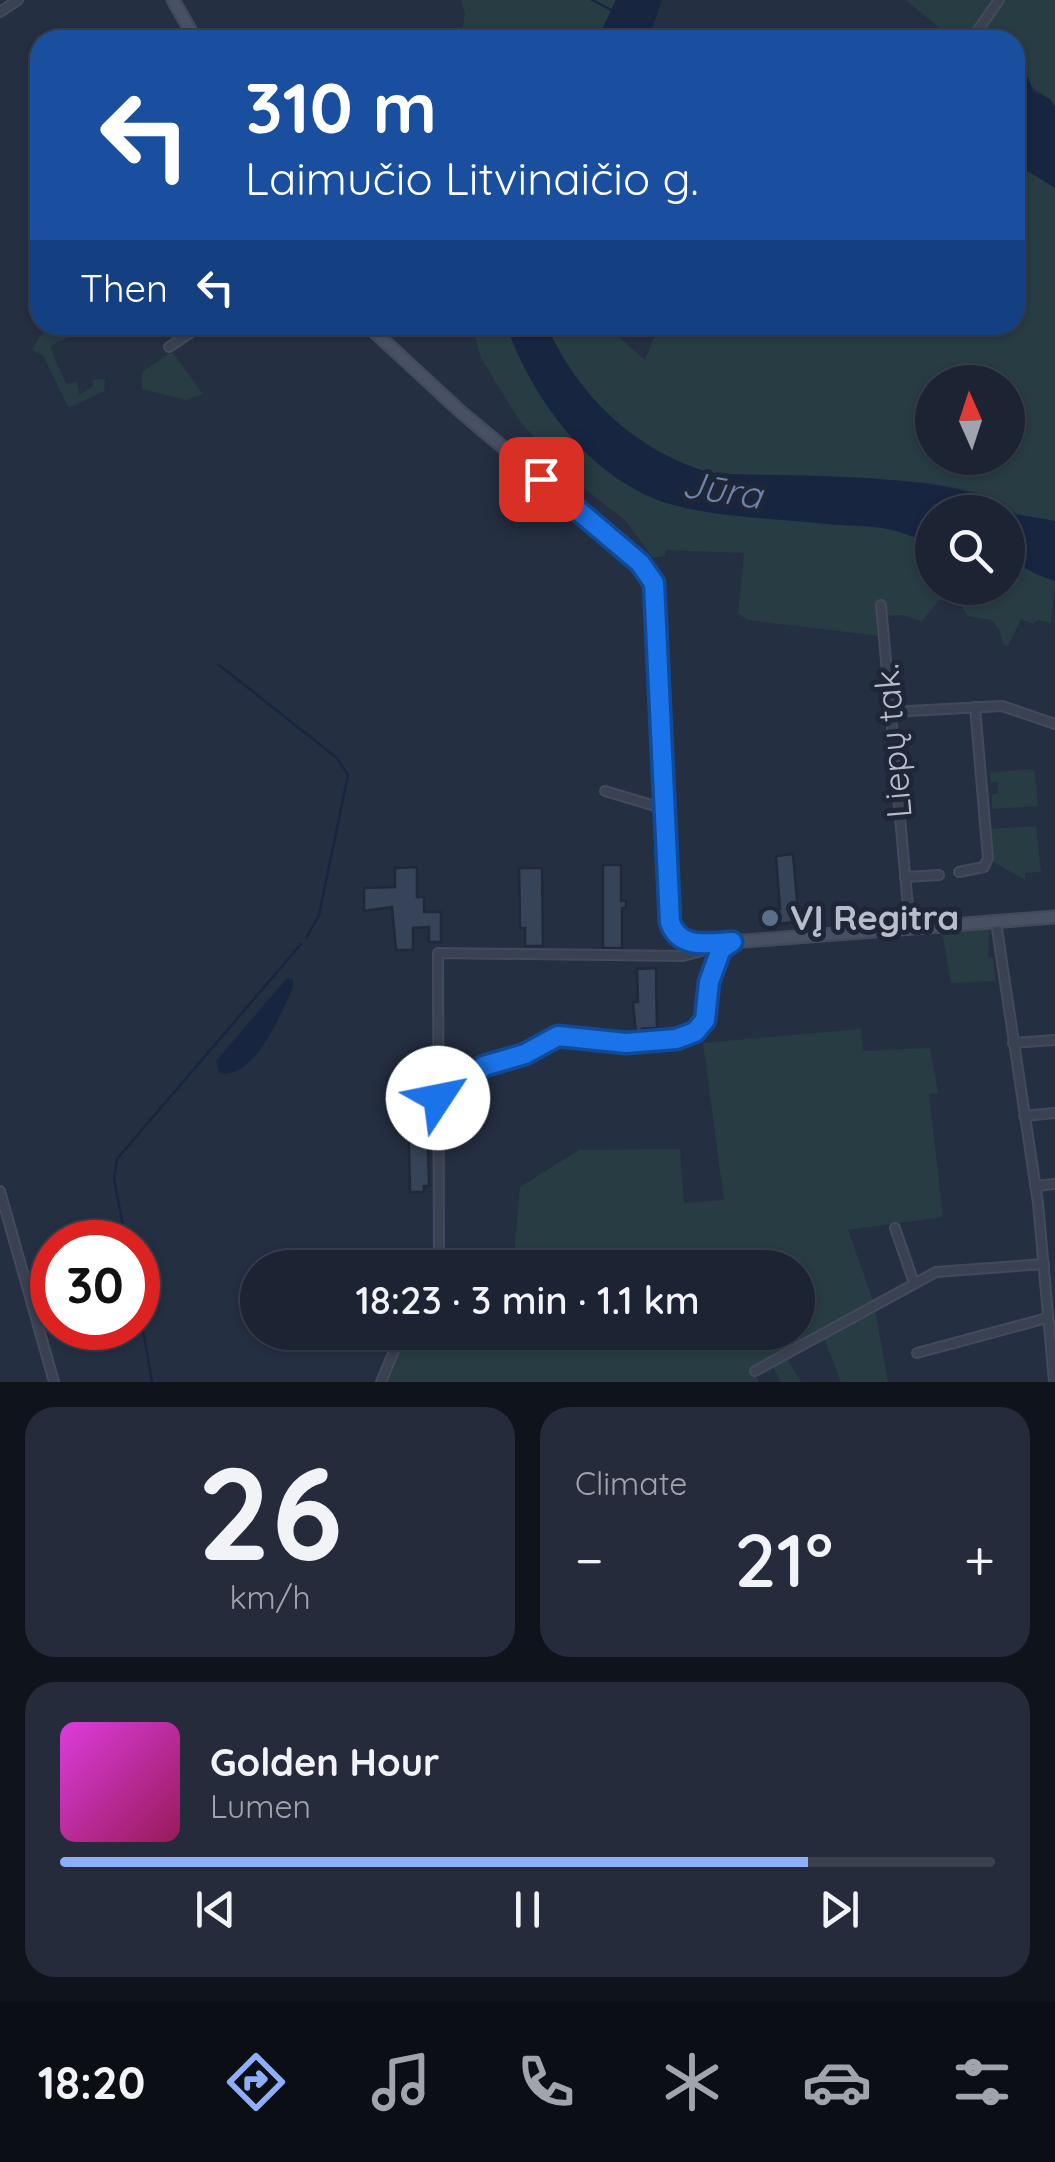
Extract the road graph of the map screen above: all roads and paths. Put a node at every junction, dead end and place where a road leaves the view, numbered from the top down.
1 (18, 0) edge
2 (173, 0) edge
3 (999, 0) edge
4 (0, 12) edge
5 (190, 30) edge
6 (978, 30) edge
7 (187, 335) edge
8 (378, 335) edge
9 (169, 347) dead end
10 (882, 605) dead end
11 (975, 707) junction
12 (890, 712) junction
13 (1055, 724) edge
14 (605, 791) dead end
15 (665, 809) junction
16 (959, 872) dead end
17 (940, 874) dead end
18 (905, 877) junction
19 (1055, 917) edge
20 (996, 922) junction
21 (910, 929) junction
22 (732, 942) junction
23 (721, 949) junction
24 (1055, 1040) edge
25 (1013, 1043) junction
26 (438, 1098) junction
27 (1055, 1113) edge
28 (1024, 1116) junction
29 (1055, 1184) edge
30 (1036, 1186) junction
31 (0, 1191) edge
32 (895, 1228) dead end
33 (439, 1250) edge
34 (1055, 1258) edge
35 (1043, 1261) junction
36 (914, 1283) junction
37 (1047, 1318) junction
38 (1052, 1329) edge
39 (394, 1350) edge
40 (917, 1353) dead end
41 (756, 1371) dead end
42 (54, 1382) edge
43 (381, 1382) edge
44 (1054, 1382) edge

1 - 4 street
2 - 5 main road
3 - 6 street
7 - 9 street
8 - 15 main road
10 - 12 street, Liepų tak.
11 - 12 street
11 - 13 street
11 - 16 street
12 - 18 street, Liepų tak.
14 - 15 street
15 - 22 main road
17 - 18 street
18 - 21 street, Liepų tak.
19 - 20 main road
20 - 21 main road
20 - 25 street
21 - 22 main road
22 - 23 street
23 - 26 street
23 - 26 street
24 - 25 street
25 - 28 street
26 - 33 street
27 - 28 street
28 - 30 street
29 - 30 street
30 - 35 street
31 - 42 street
32 - 36 street
34 - 35 street
35 - 36 street
35 - 37 street
36 - 41 street
37 - 38 street
37 - 40 street
38 - 44 street
39 - 43 street

